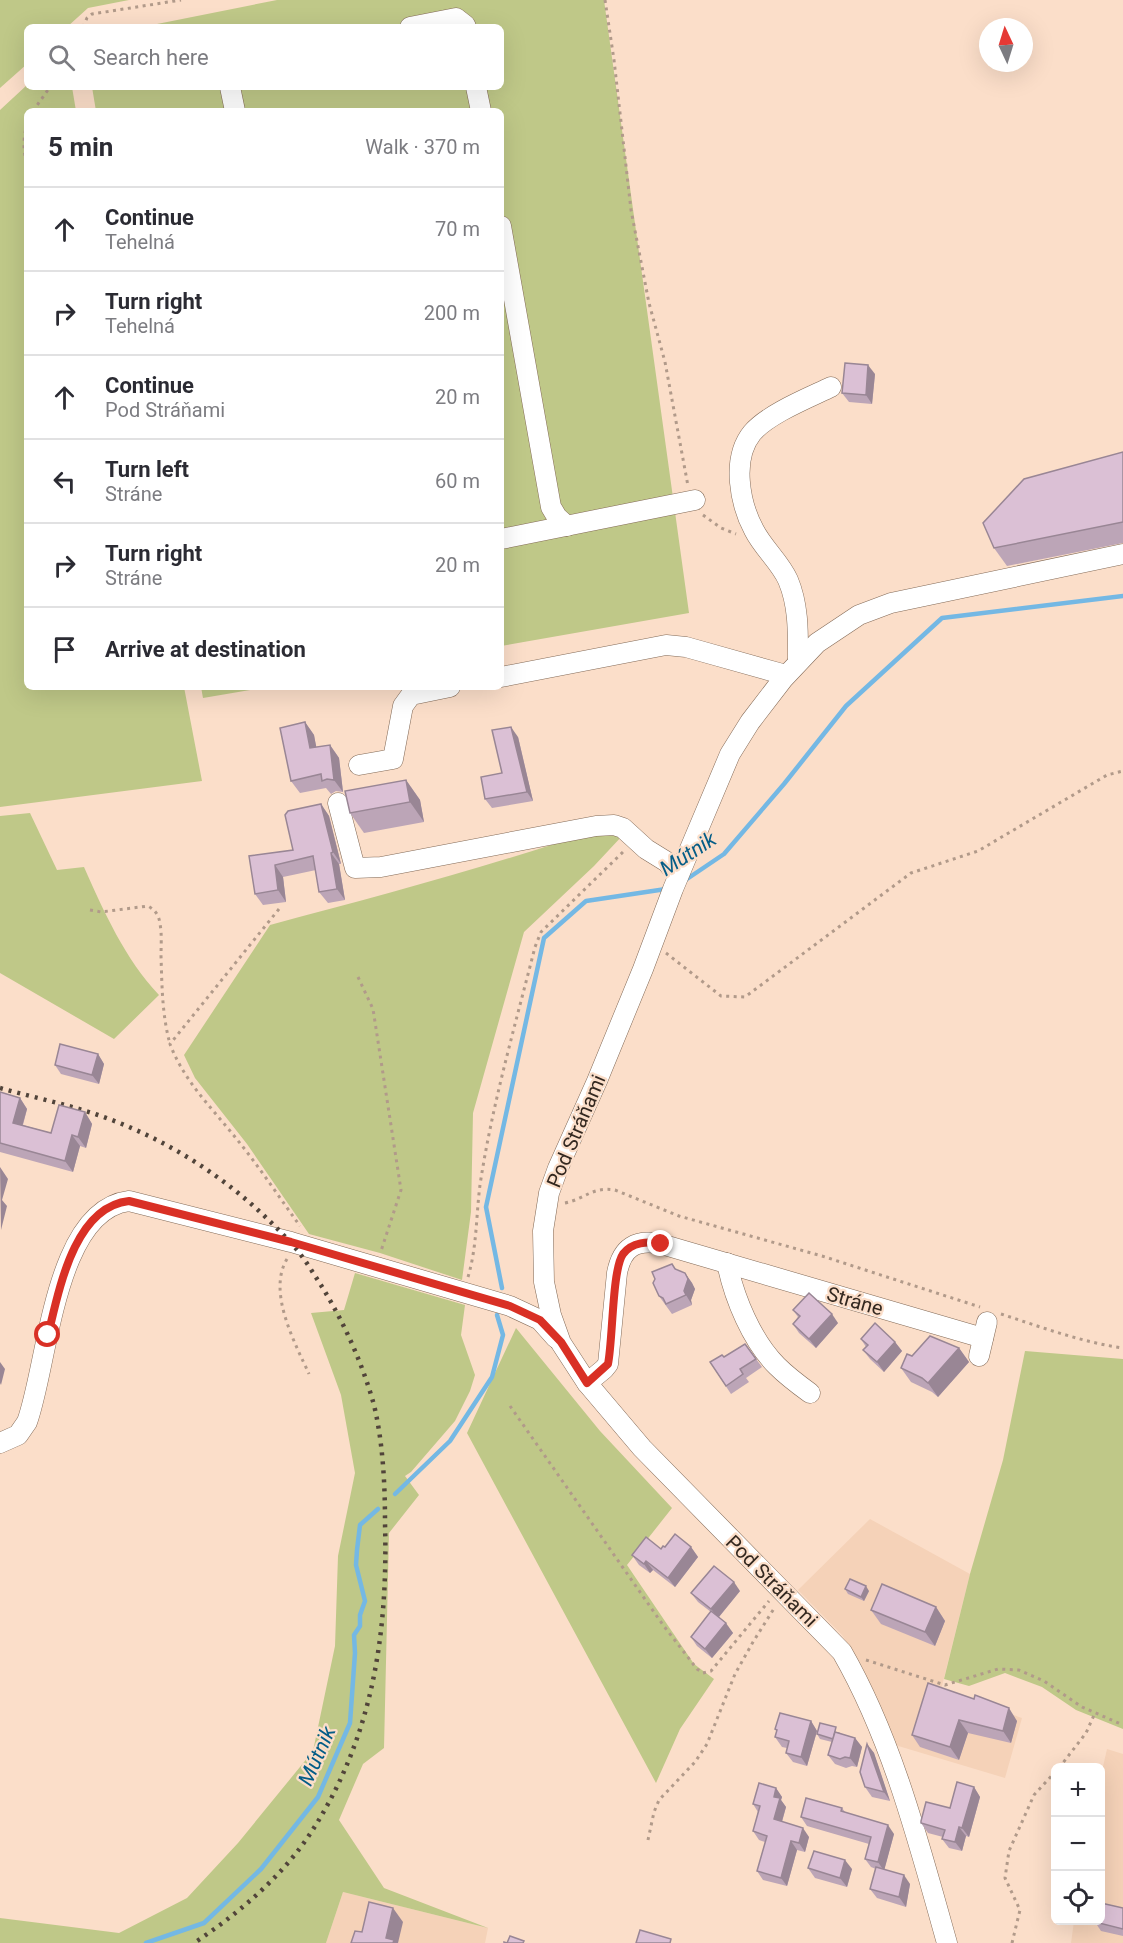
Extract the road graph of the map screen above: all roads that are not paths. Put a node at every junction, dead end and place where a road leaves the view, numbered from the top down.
1 (425, 24) edge
2 (465, 24) edge
3 (231, 90) edge
4 (477, 90) edge
5 (234, 108) edge
6 (480, 108) edge
7 (504, 243) edge
8 (831, 387) dead end
9 (694, 500) road end
10 (567, 526) junction
11 (504, 538) edge
12 (1123, 554) edge
13 (792, 668) junction
14 (504, 676) edge
15 (435, 690) edge
16 (359, 765) dead end
17 (339, 803) dead end
18 (676, 881) junction
19 (727, 1263) junction
20 (544, 1282) junction
21 (510, 1306) junction
22 (986, 1327) road end
23 (561, 1342) junction
24 (587, 1383) junction
25 (810, 1393) dead end
26 (0, 1443) edge
27 (947, 1943) edge

1 - 2 street
3 - 5 street
4 - 6 street
7 - 10 street
8 - 13 street
9 - 10 street
10 - 11 street
12 - 13 street, Pod Stráňami
13 - 14 street
13 - 18 street, Pod Stráňami
15 - 16 street
17 - 18 street
18 - 20 street, Pod Stráňami
19 - 22 street, Stráne
19 - 24 street, Stráne
19 - 25 street
20 - 21 street
20 - 23 street, Pod Stráňami
21 - 23 street
21 - 26 street
23 - 24 street, Pod Stráňami
24 - 27 street, Pod Stráňami

